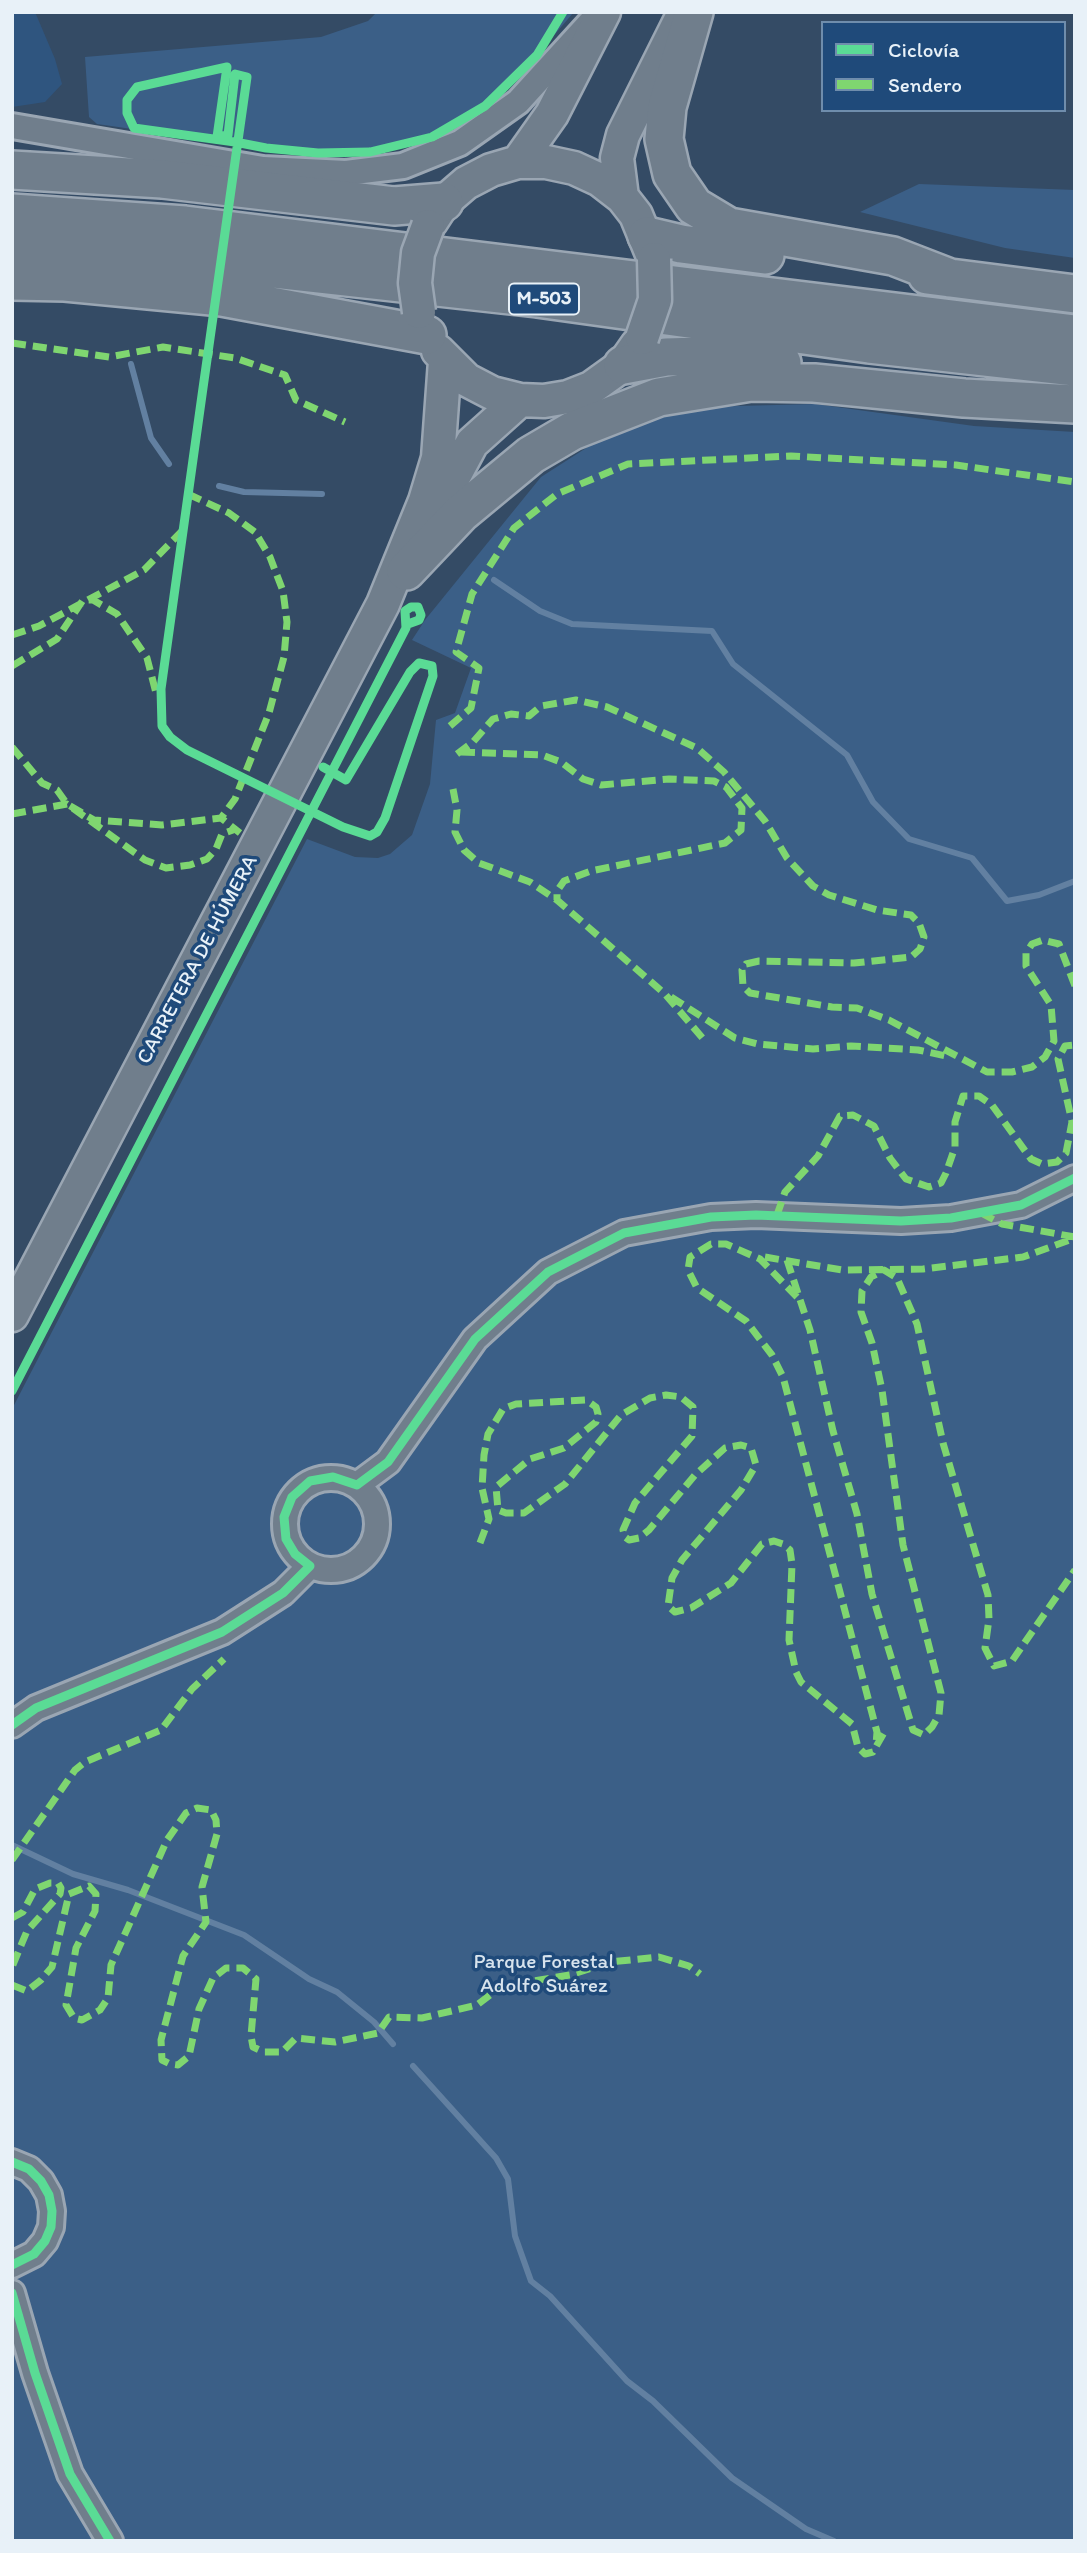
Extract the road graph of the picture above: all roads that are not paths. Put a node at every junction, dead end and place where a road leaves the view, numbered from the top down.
1 (602, 12) edge
2 (685, 12) edge
3 (694, 12) edge
4 (12, 126) edge
5 (518, 162) junction
6 (12, 170) edge
7 (622, 197) junction
8 (12, 213) edge
9 (436, 214) junction
10 (12, 245) edge
11 (650, 248) junction
12 (950, 278) junction
13 (12, 281) edge
14 (1075, 294) edge
15 (1075, 334) edge
16 (431, 336) junction
17 (632, 351) junction
18 (1075, 367) edge
19 (520, 400) junction
20 (1075, 403) edge
21 (406, 571) junction
22 (383, 604) junction
23 (1075, 1178) edge
24 (12, 1315) edge
25 (357, 1485) junction
26 (310, 1566) junction
27 (12, 1725) edge
28 (12, 2162) edge
29 (12, 2265) edge
30 (12, 2293) edge
31 (110, 2541) edge

1 - 4 street
1 - 5 main road
2 - 7 main road
3 - 12 highway
5 - 7 main road
5 - 9 main road
6 - 9 highway
7 - 11 main road
8 - 15 highway, M-503
9 - 16 main road, bridge
10 - 18 highway, M-503
11 - 12 highway
11 - 17 main road, bridge
12 - 14 highway
13 - 16 highway
16 - 19 main road
16 - 22 main road, CARRETERA DE HÚMERA
17 - 19 main road
17 - 20 highway
19 - 21 main road, CARRETERA DE HÚMERA
20 - 21 highway
21 - 22 main road, CARRETERA DE HÚMERA
22 - 24 main road, CARRETERA DE HÚMERA
23 - 25 street
25 - 26 street
25 - 26 street
26 - 27 street
28 - 29 street
30 - 31 street

